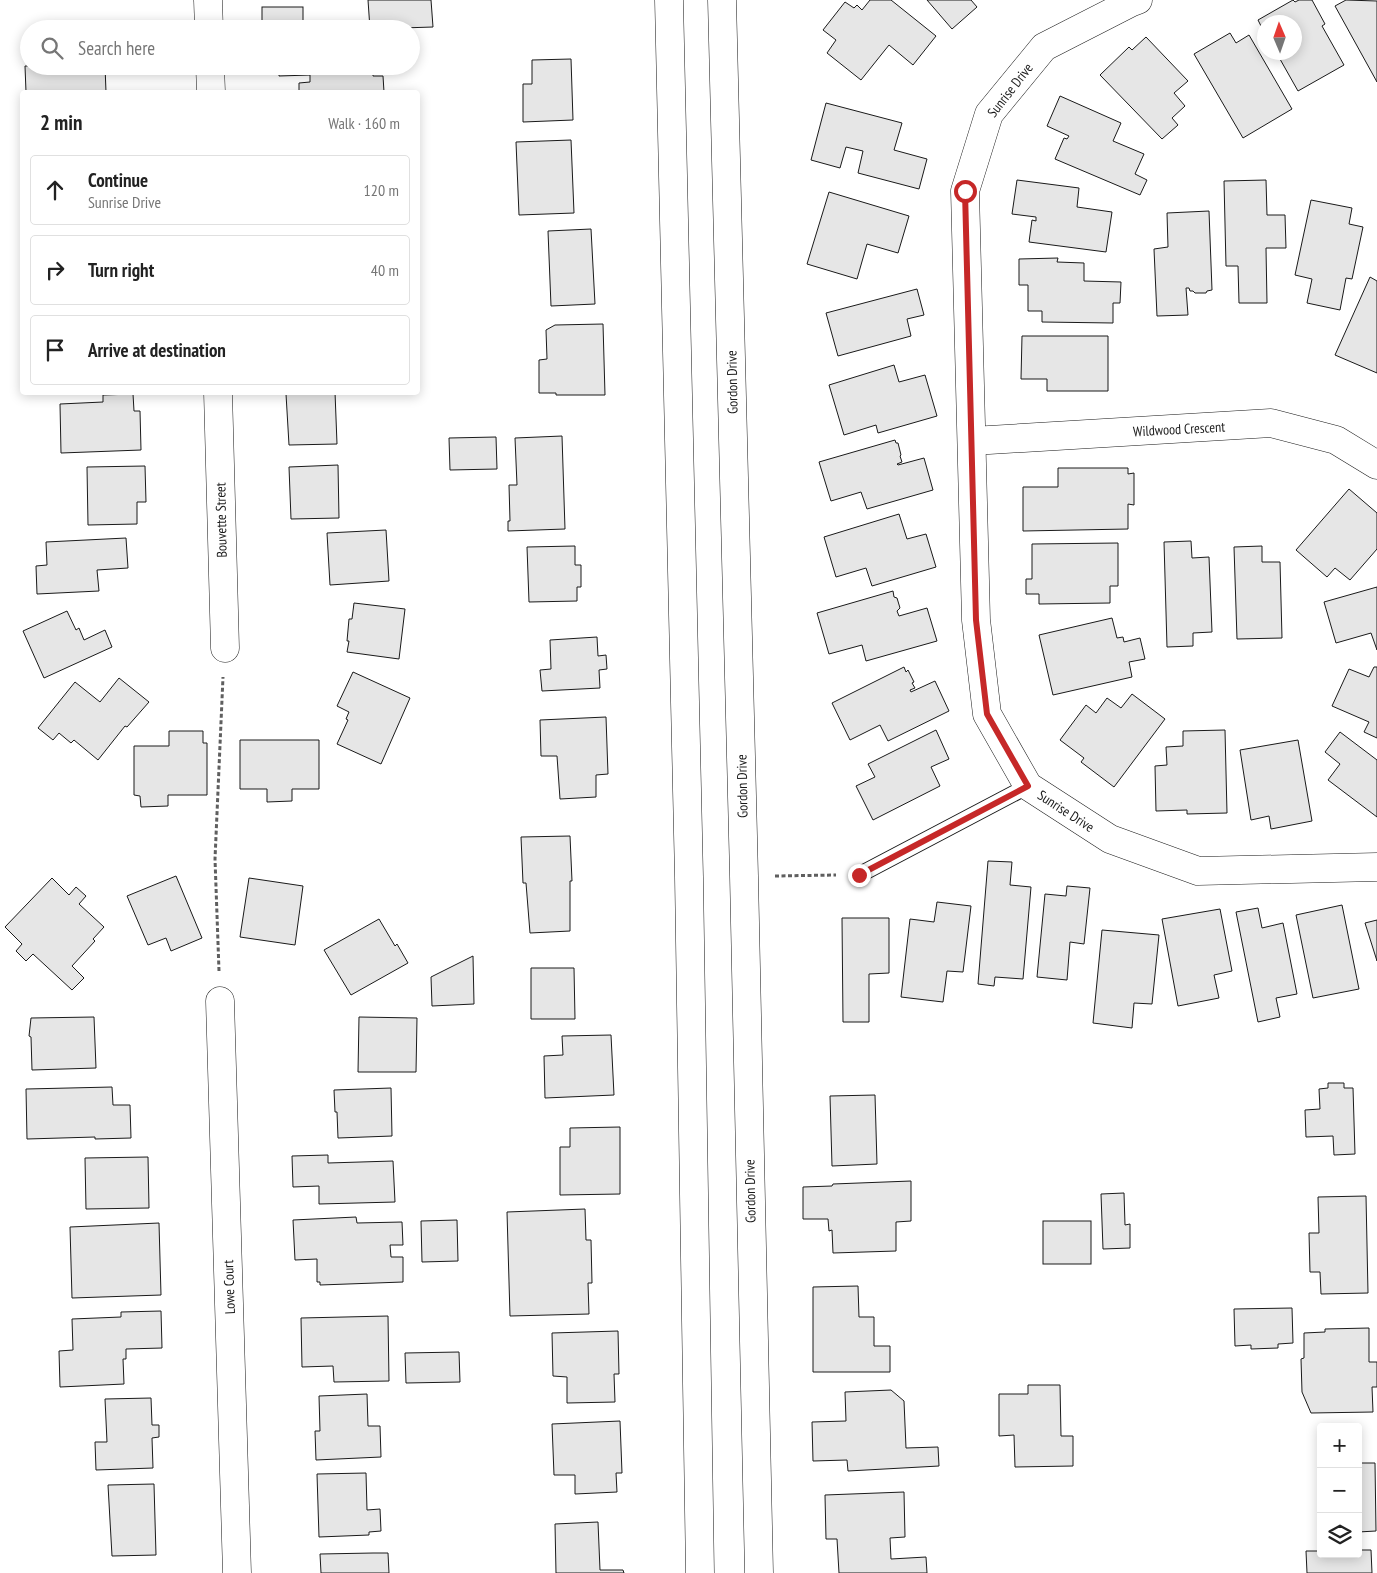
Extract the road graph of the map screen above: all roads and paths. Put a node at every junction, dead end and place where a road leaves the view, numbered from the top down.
1 (208, 0) edge
2 (669, 0) edge
3 (722, 0) edge
4 (1138, 0) edge
5 (209, 20) edge
6 (210, 75) edge
7 (210, 90) edge
8 (218, 395) edge
9 (972, 441) junction
10 (1377, 465) edge
11 (225, 648) joint
12 (1028, 786) junction
13 (1377, 867) edge
14 (859, 875) dead end
15 (220, 1001) joint
16 (237, 1573) edge
17 (700, 1573) edge
18 (758, 1573) edge

1 - 5 main road
2 - 17 main road
3 - 18 main road, Gordon Drive
4 - 9 main road, Sunrise Drive
6 - 7 main road
8 - 11 main road, Bouvette Street
9 - 10 main road, Wildwood Crescent
9 - 12 main road, Sunrise Drive
11 - 15 path
12 - 13 main road, Sunrise Drive
12 - 14 lane
15 - 16 main road, Lowe Court

